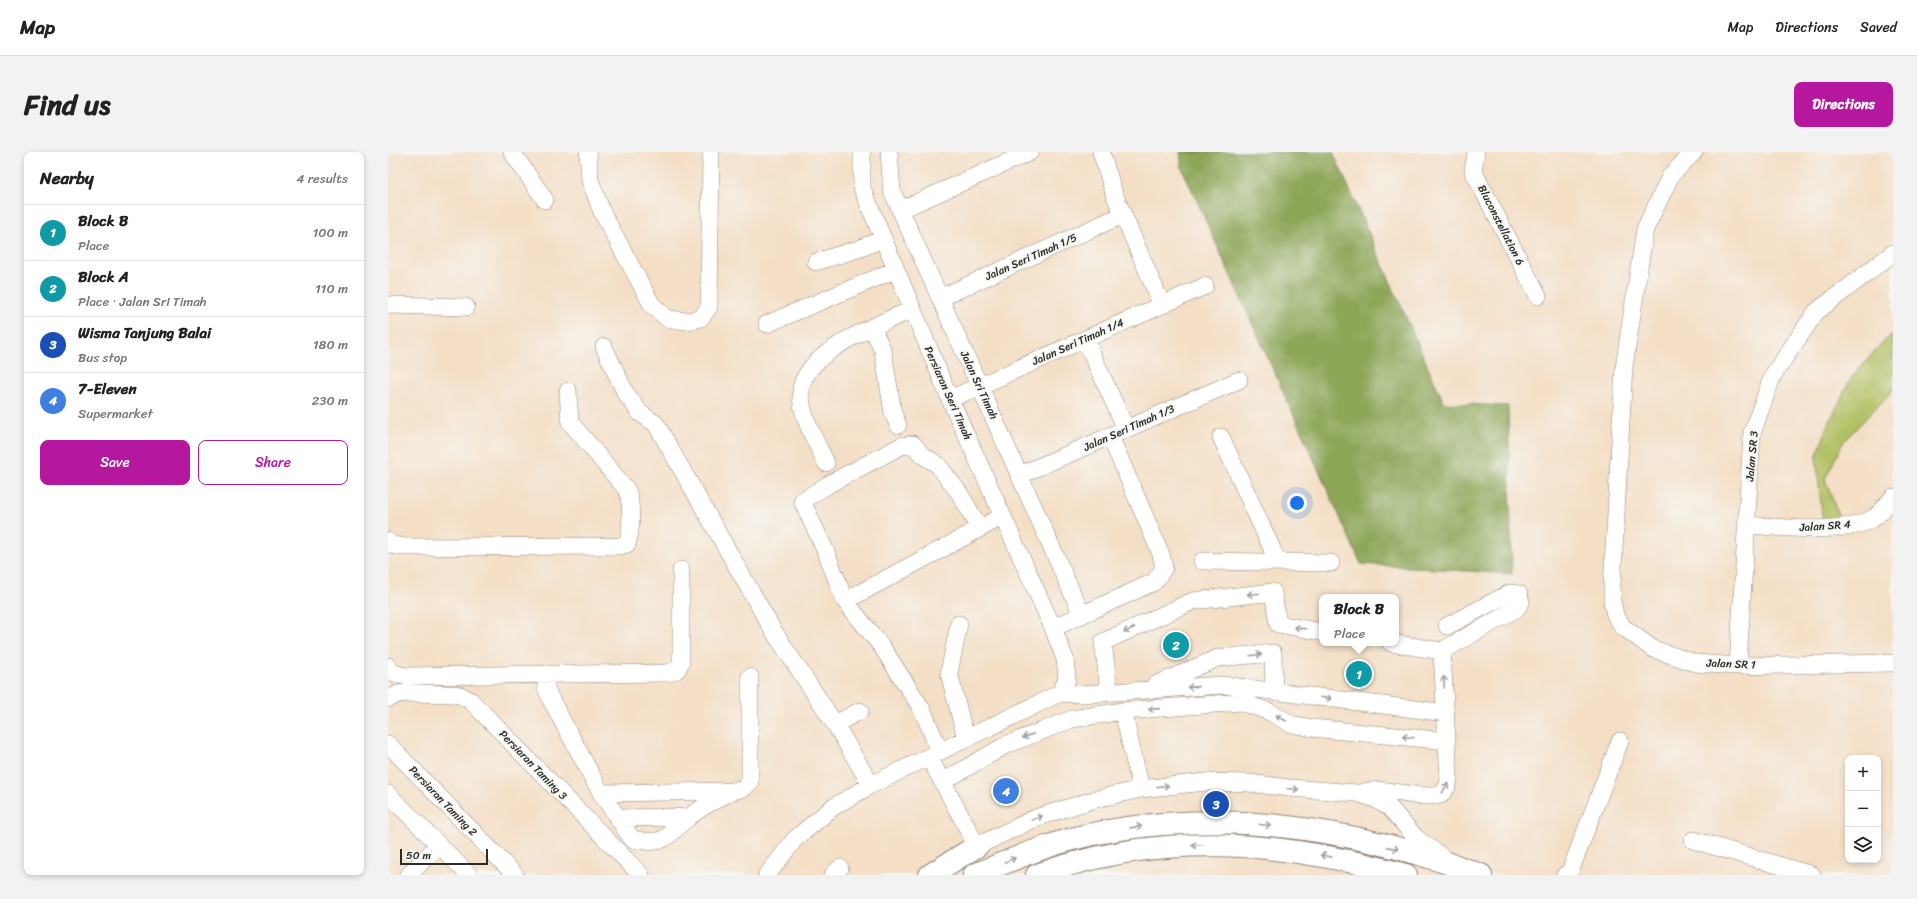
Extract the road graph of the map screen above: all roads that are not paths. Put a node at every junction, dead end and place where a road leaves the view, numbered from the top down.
1 (512, 152) edge
2 (588, 152) edge
3 (712, 152) edge
4 (862, 152) edge
5 (889, 152) edge
6 (1030, 152) edge
7 (1101, 152) edge
8 (1476, 152) edge
9 (1694, 152) edge
10 (545, 200) dead end
11 (900, 210) junction
12 (1122, 215) junction
13 (882, 239) junction
14 (1893, 253) edge
15 (816, 262) dead end
16 (895, 270) junction
17 (1205, 286) dead end
18 (1538, 296) dead end
19 (940, 298) junction
20 (388, 304) edge
21 (1162, 305) junction
22 (466, 307) dead end
23 (912, 310) junction
24 (767, 324) dead end
25 (872, 328) junction
26 (1085, 339) junction
27 (604, 347) dead end
28 (1238, 380) dead end
29 (980, 386) junction
30 (568, 391) dead end
31 (950, 400) junction
32 (898, 425) dead end
33 (1126, 429) junction
34 (1110, 436) junction
35 (1221, 437) dead end
36 (826, 463) dead end
37 (1020, 475) junction
38 (1893, 497) edge
39 (1003, 516) junction
40 (1747, 525) junction
41 (977, 530) junction
42 (388, 541) edge
43 (1202, 561) dead end
44 (1278, 562) junction
45 (1331, 564) dead end
46 (681, 570) dead end
47 (845, 601) junction
48 (1082, 615) junction
49 (959, 624) dead end
50 (1447, 626) dead end
51 (1053, 628) junction
52 (1319, 631) edge
53 (1399, 644) edge
54 (1442, 651) junction
55 (1218, 658) junction
56 (1893, 663) edge
57 (388, 666) edge
58 (1738, 666) junction
59 (546, 674) junction
60 (750, 677) dead end
61 (1223, 685) junction
62 (1141, 690) junction
63 (1109, 692) junction
64 (1274, 692) junction
65 (1060, 693) junction
66 (388, 699) edge
67 (860, 711) dead end
68 (1123, 711) junction
69 (1446, 713) junction
70 (835, 724) junction
71 (966, 739) junction
72 (1447, 741) junction
73 (1620, 741) dead end
74 (388, 744) edge
75 (934, 754) junction
76 (942, 782) junction
77 (871, 785) junction
78 (1141, 789) junction
79 (733, 791) junction
80 (601, 793) junction
81 (1357, 793) junction
82 (388, 794) edge
83 (1411, 795) junction
84 (617, 818) junction
85 (688, 818) junction
86 (1398, 818) junction
87 (1693, 840) dead end
88 (438, 845) junction
89 (977, 846) junction
90 (1084, 860) junction
91 (1451, 864) junction
92 (1569, 874) edge
93 (409, 875) edge
94 (469, 875) edge
95 (515, 875) edge
96 (640, 875) edge
97 (767, 875) edge
98 (930, 875) edge
99 (974, 875) edge
100 (1037, 875) edge
101 (1059, 875) edge
102 (1406, 875) edge
103 (1481, 875) edge
104 (1812, 875) edge

1 - 10 street
2 - 3 street
4 - 13 street, Persiaran Seri Timah
5 - 11 street, Jalan Sri Timah
6 - 11 street
7 - 12 street
8 - 18 street, Bluconstellation 6
9 - 58 street, Jalan SR 1
11 - 19 street, Jalan Sri Timah
12 - 19 street, Jalan Seri Timah 1/5
12 - 21 street
13 - 15 street
13 - 16 street, Persiaran Seri Timah
14 - 40 street, Jalan SR 3
16 - 23 street, Persiaran Seri Timah
16 - 24 street
17 - 21 street, Jalan Seri Timah 1/4
19 - 29 street, Jalan Sri Timah
20 - 22 street
21 - 26 street, Jalan Seri Timah 1/4
23 - 25 street
23 - 31 street, Persiaran Seri Timah
25 - 32 street
25 - 36 street
26 - 29 street, Jalan Seri Timah 1/4
26 - 33 street
27 - 70 street
28 - 33 street, Jalan Seri Timah 1/3
29 - 31 street, Jalan Seri Timah 1/4
29 - 37 street, Jalan Sri Timah
30 - 42 street
31 - 39 street, Persiaran Seri Timah
33 - 34 street, Jalan Seri Timah 1/3
34 - 37 street, Jalan Seri Timah 1/3
34 - 48 street
35 - 44 street
37 - 48 street, Jalan Sri Timah
38 - 40 street, Jalan SR 4
39 - 41 street
39 - 51 street, Persiaran Seri Timah
40 - 58 street, Jalan SR 3
41 - 47 street
41 - 47 street
43 - 44 street
44 - 45 street
46 - 59 street
47 - 75 street
48 - 51 street
49 - 71 street
50 - 54 street
51 - 65 street, Persiaran Seri Timah
52 -> 63 street
53 - 54 street
69 -> 54 street
55 - 61 street
55 - 62 street
55 -> 64 street
56 - 58 street, Jalan SR 1
57 - 59 street
59 - 80 street
60 - 79 street
61 -> 62 street
61 - 64 street
62 - 63 street
63 - 65 street
64 -> 69 street
65 - 71 street
66 - 96 street, Persiaran Taming 3
67 - 70 street
72 -> 68 street
68 -> 76 street
68 - 78 street
69 - 72 street
70 - 77 street
71 - 75 street
83 -> 72 street
73 - 92 street
74 - 95 street, Persiaran Taming 2
75 - 76 street
75 - 77 street
76 - 89 street
77 - 97 street
78 -> 81 street
89 -> 78 street
79 - 80 street
79 - 85 street
80 - 84 street
81 - 83 street
81 - 86 street
82 - 88 street
83 - 86 street
84 - 85 street
84 - 85 street
86 - 91 street
87 - 104 street
88 - 93 street
88 - 94 street
89 - 98 highway
90 - 100 highway
90 - 101 street
102 -> 90 highway
99 -> 91 highway
91 - 103 highway

